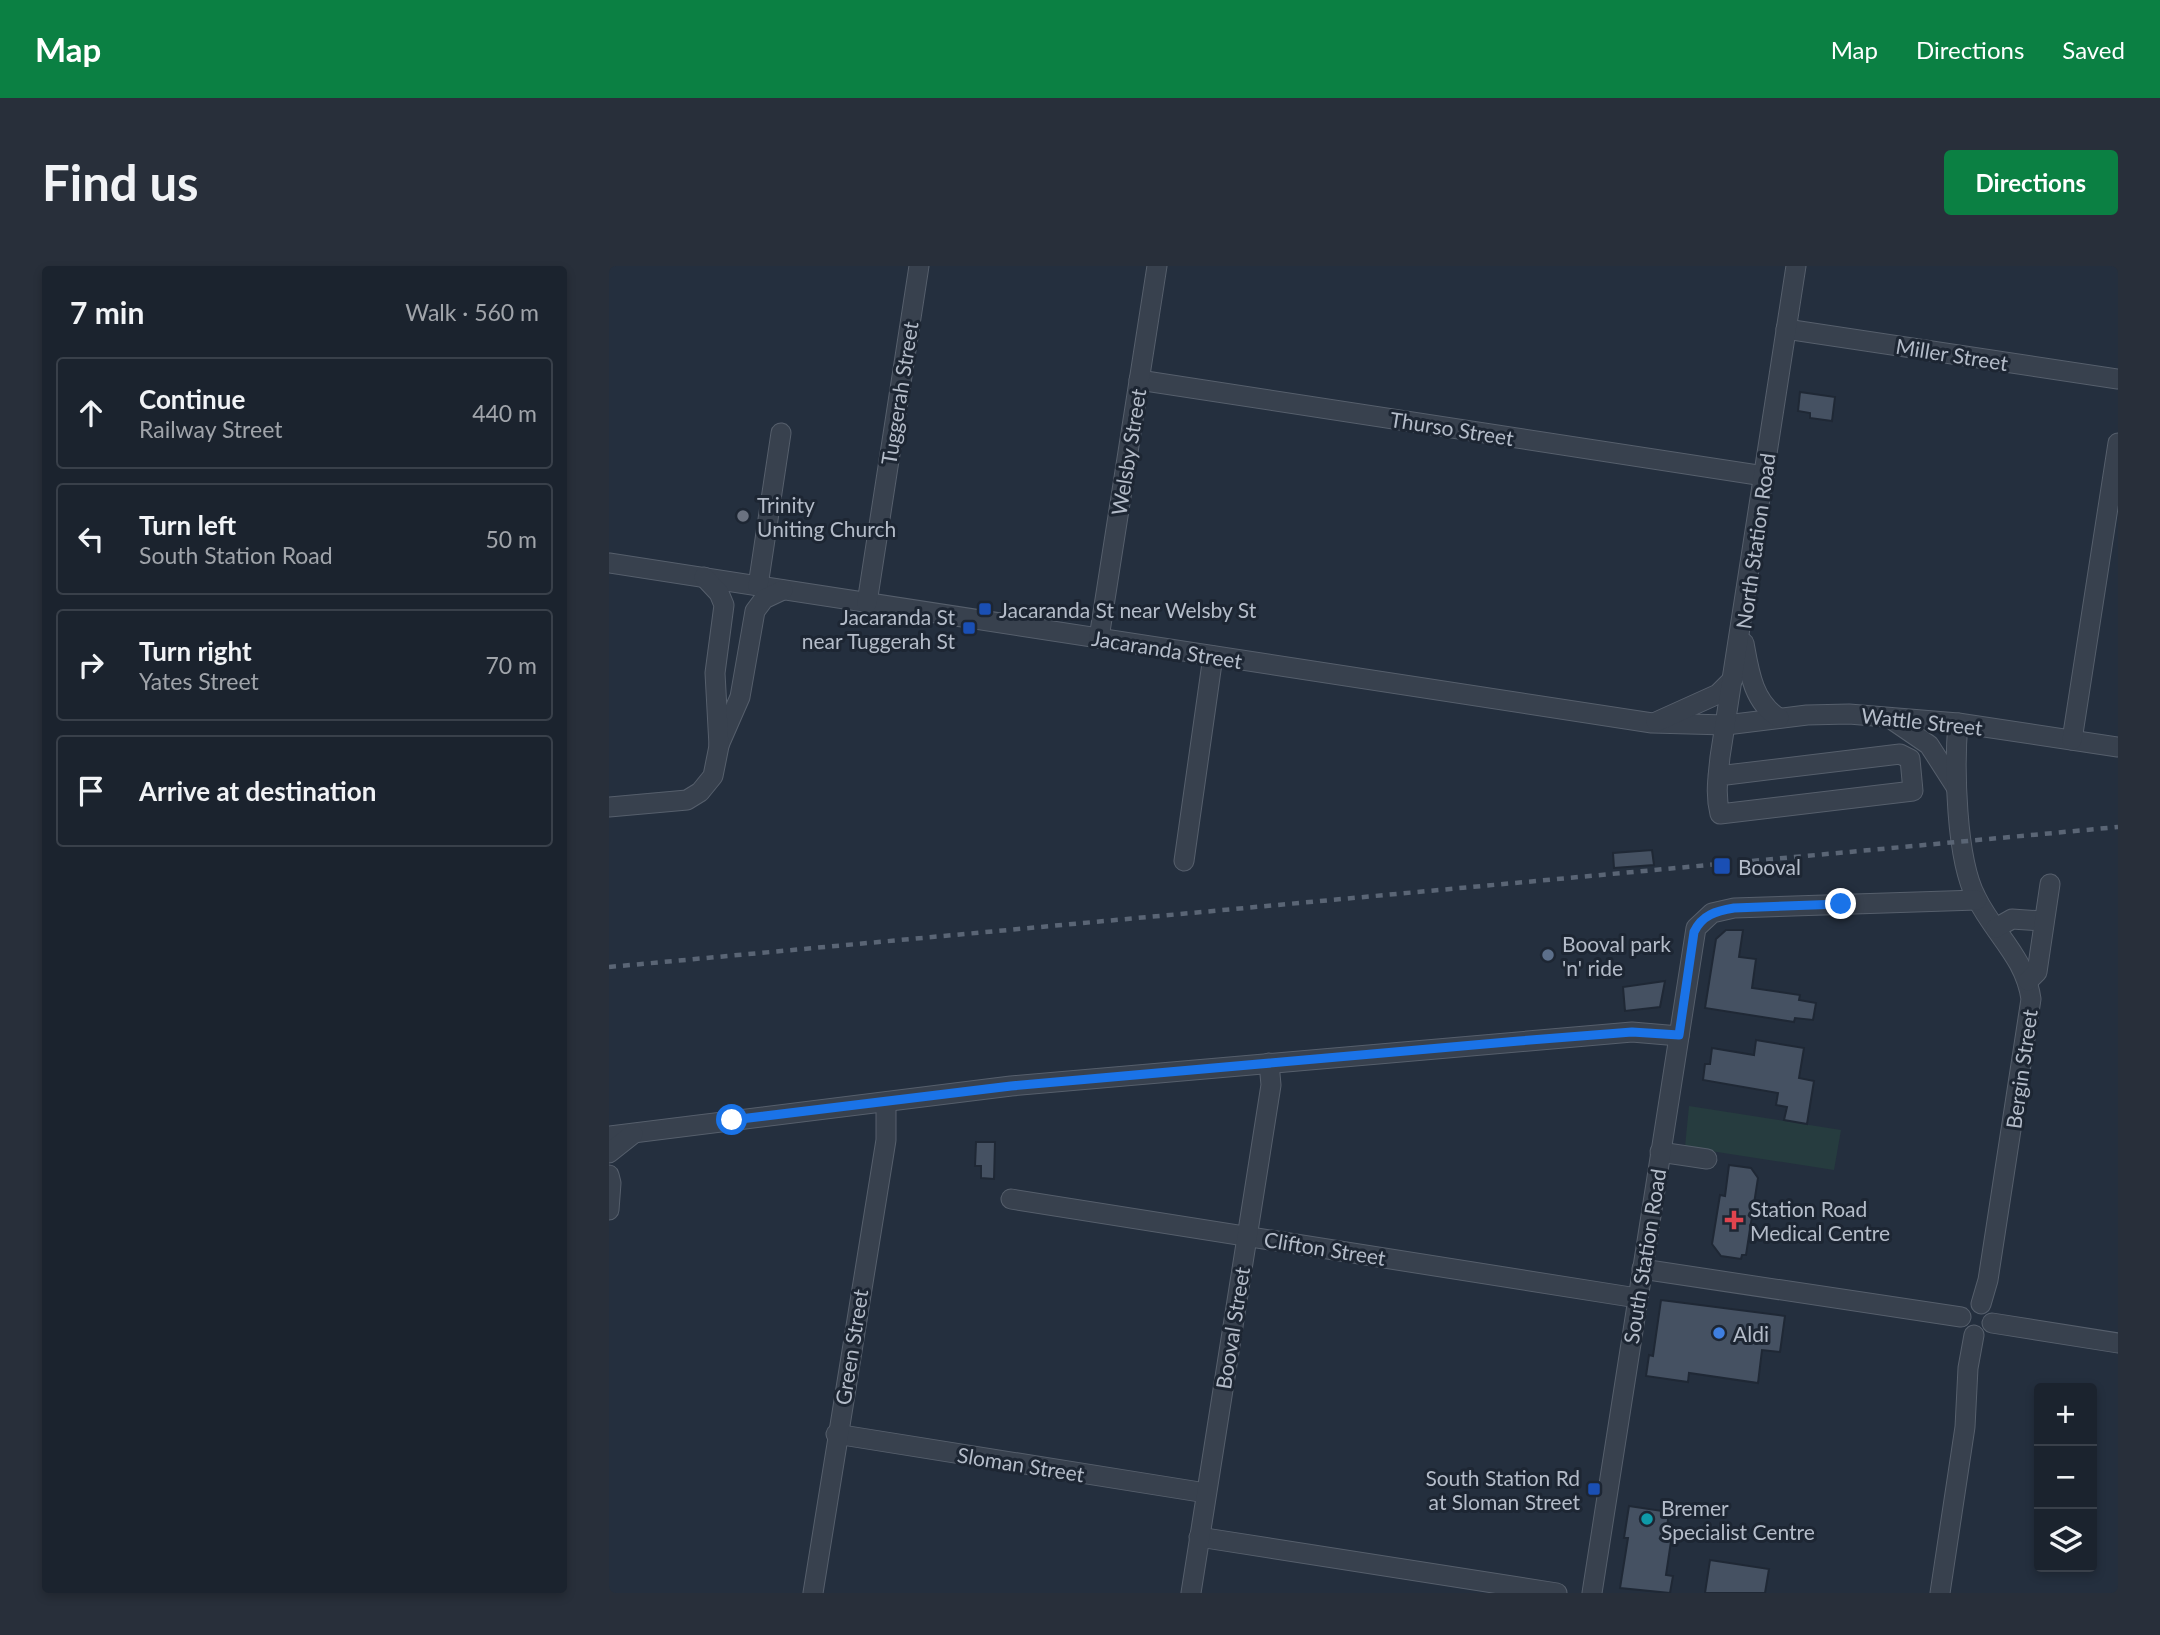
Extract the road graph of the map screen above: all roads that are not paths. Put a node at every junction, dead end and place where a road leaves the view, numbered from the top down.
1 (919, 266) edge
2 (1157, 266) edge
3 (1796, 266) edge
4 (1786, 329) junction
5 (2118, 379) edge
6 (1139, 380) junction
7 (781, 433) dead end
8 (2118, 443) edge
9 (1764, 476) junction
10 (609, 563) edge
11 (704, 577) junction
12 (758, 586) junction
13 (783, 590) junction
14 (867, 603) junction
15 (1742, 628) junction
16 (1099, 638) junction
17 (1213, 656) junction
18 (1733, 679) junction
19 (1886, 717) junction
20 (1779, 718) junction
21 (1652, 723) junction
22 (1958, 723) junction
23 (1725, 725) junction
24 (2072, 740) junction
25 (719, 746) junction
26 (2118, 747) edge
27 (1718, 776) junction
28 (1958, 791) junction
29 (609, 807) edge
30 (1184, 862) dead end
31 (2050, 884) dead end
32 (1977, 900) junction
33 (2043, 921) junction
34 (1996, 928) junction
35 (2028, 981) junction
36 (1679, 1035) junction
37 (1269, 1063) junction
38 (886, 1102) junction
39 (633, 1133) junction
40 (609, 1136) edge
41 (1660, 1152) junction
42 (609, 1153) edge
43 (1707, 1159) dead end
44 (609, 1175) edge
45 (1011, 1199) dead end
46 (609, 1210) edge
47 (1247, 1236) junction
48 (1642, 1269) junction
49 (1637, 1298) junction
50 (1981, 1304) junction
51 (1961, 1317) junction
52 (1993, 1323) junction
53 (1974, 1335) junction
54 (2118, 1343) edge
55 (837, 1434) junction
56 (1206, 1493) junction
57 (1199, 1537) junction
58 (813, 1593) edge
59 (1191, 1593) edge
60 (1557, 1593) edge
61 (1592, 1593) edge
62 (1940, 1593) edge

1 - 14 street, Tuggerah Street
2 - 6 street, Welsby Street
3 - 4 street, North Station Road
4 - 5 street, Miller Street
4 - 9 street, North Station Road
6 - 9 street, Thurso Street
6 - 16 street, Welsby Street
7 - 12 street
8 - 24 street
9 - 15 street, North Station Road
10 - 11 street, Jacaranda Street
11 - 12 street, Jacaranda Street
11 - 25 street
12 - 13 street, Jacaranda Street
13 - 14 street, Jacaranda Street
13 - 25 street
14 - 16 street, Jacaranda Street
15 - 18 street, North Station Road
15 - 20 street
16 - 17 street, Jacaranda Street
17 - 21 street, Jacaranda Street
17 - 30 street
18 - 21 street
18 - 23 street, North Station Road
19 - 20 street, Wattle Street
19 - 22 street, Wattle Street
19 - 28 street
20 - 23 street, Wattle Street
21 - 23 street, Jacaranda Street
22 - 24 street, Wattle Street
22 - 28 street, Bergin Street
23 - 27 street, North Station Road
24 - 26 street, Wattle Street
25 - 29 street
27 - 27 street, North Station Road
28 - 32 street, Bergin Street
31 - 33 street
32 - 34 street, Bergin Street
32 - 36 street, South Station Road
33 - 34 street
33 - 35 street
34 - 35 street, Bergin Street
35 - 50 street, Bergin Street
36 - 37 street
36 - 41 street, South Station Road
37 - 38 street
37 - 47 street, Booval Street
38 - 39 street
38 - 55 street, Green Street
39 - 40 street
39 - 42 street
41 - 43 street
41 - 48 street, South Station Road
44 - 46 street
45 - 47 street, Clifton Street
47 - 49 street, Clifton Street
47 - 56 street, Booval Street
48 - 49 street, South Station Road
48 - 51 street
49 - 61 street, South Station Road
50 - 51 street
50 - 52 street
51 - 53 street
52 - 53 street
52 - 54 street
53 - 62 street
55 - 56 street, Sloman Street
55 - 58 street, Green Street
56 - 57 street, Booval Street
57 - 59 street, Booval Street
57 - 60 street

